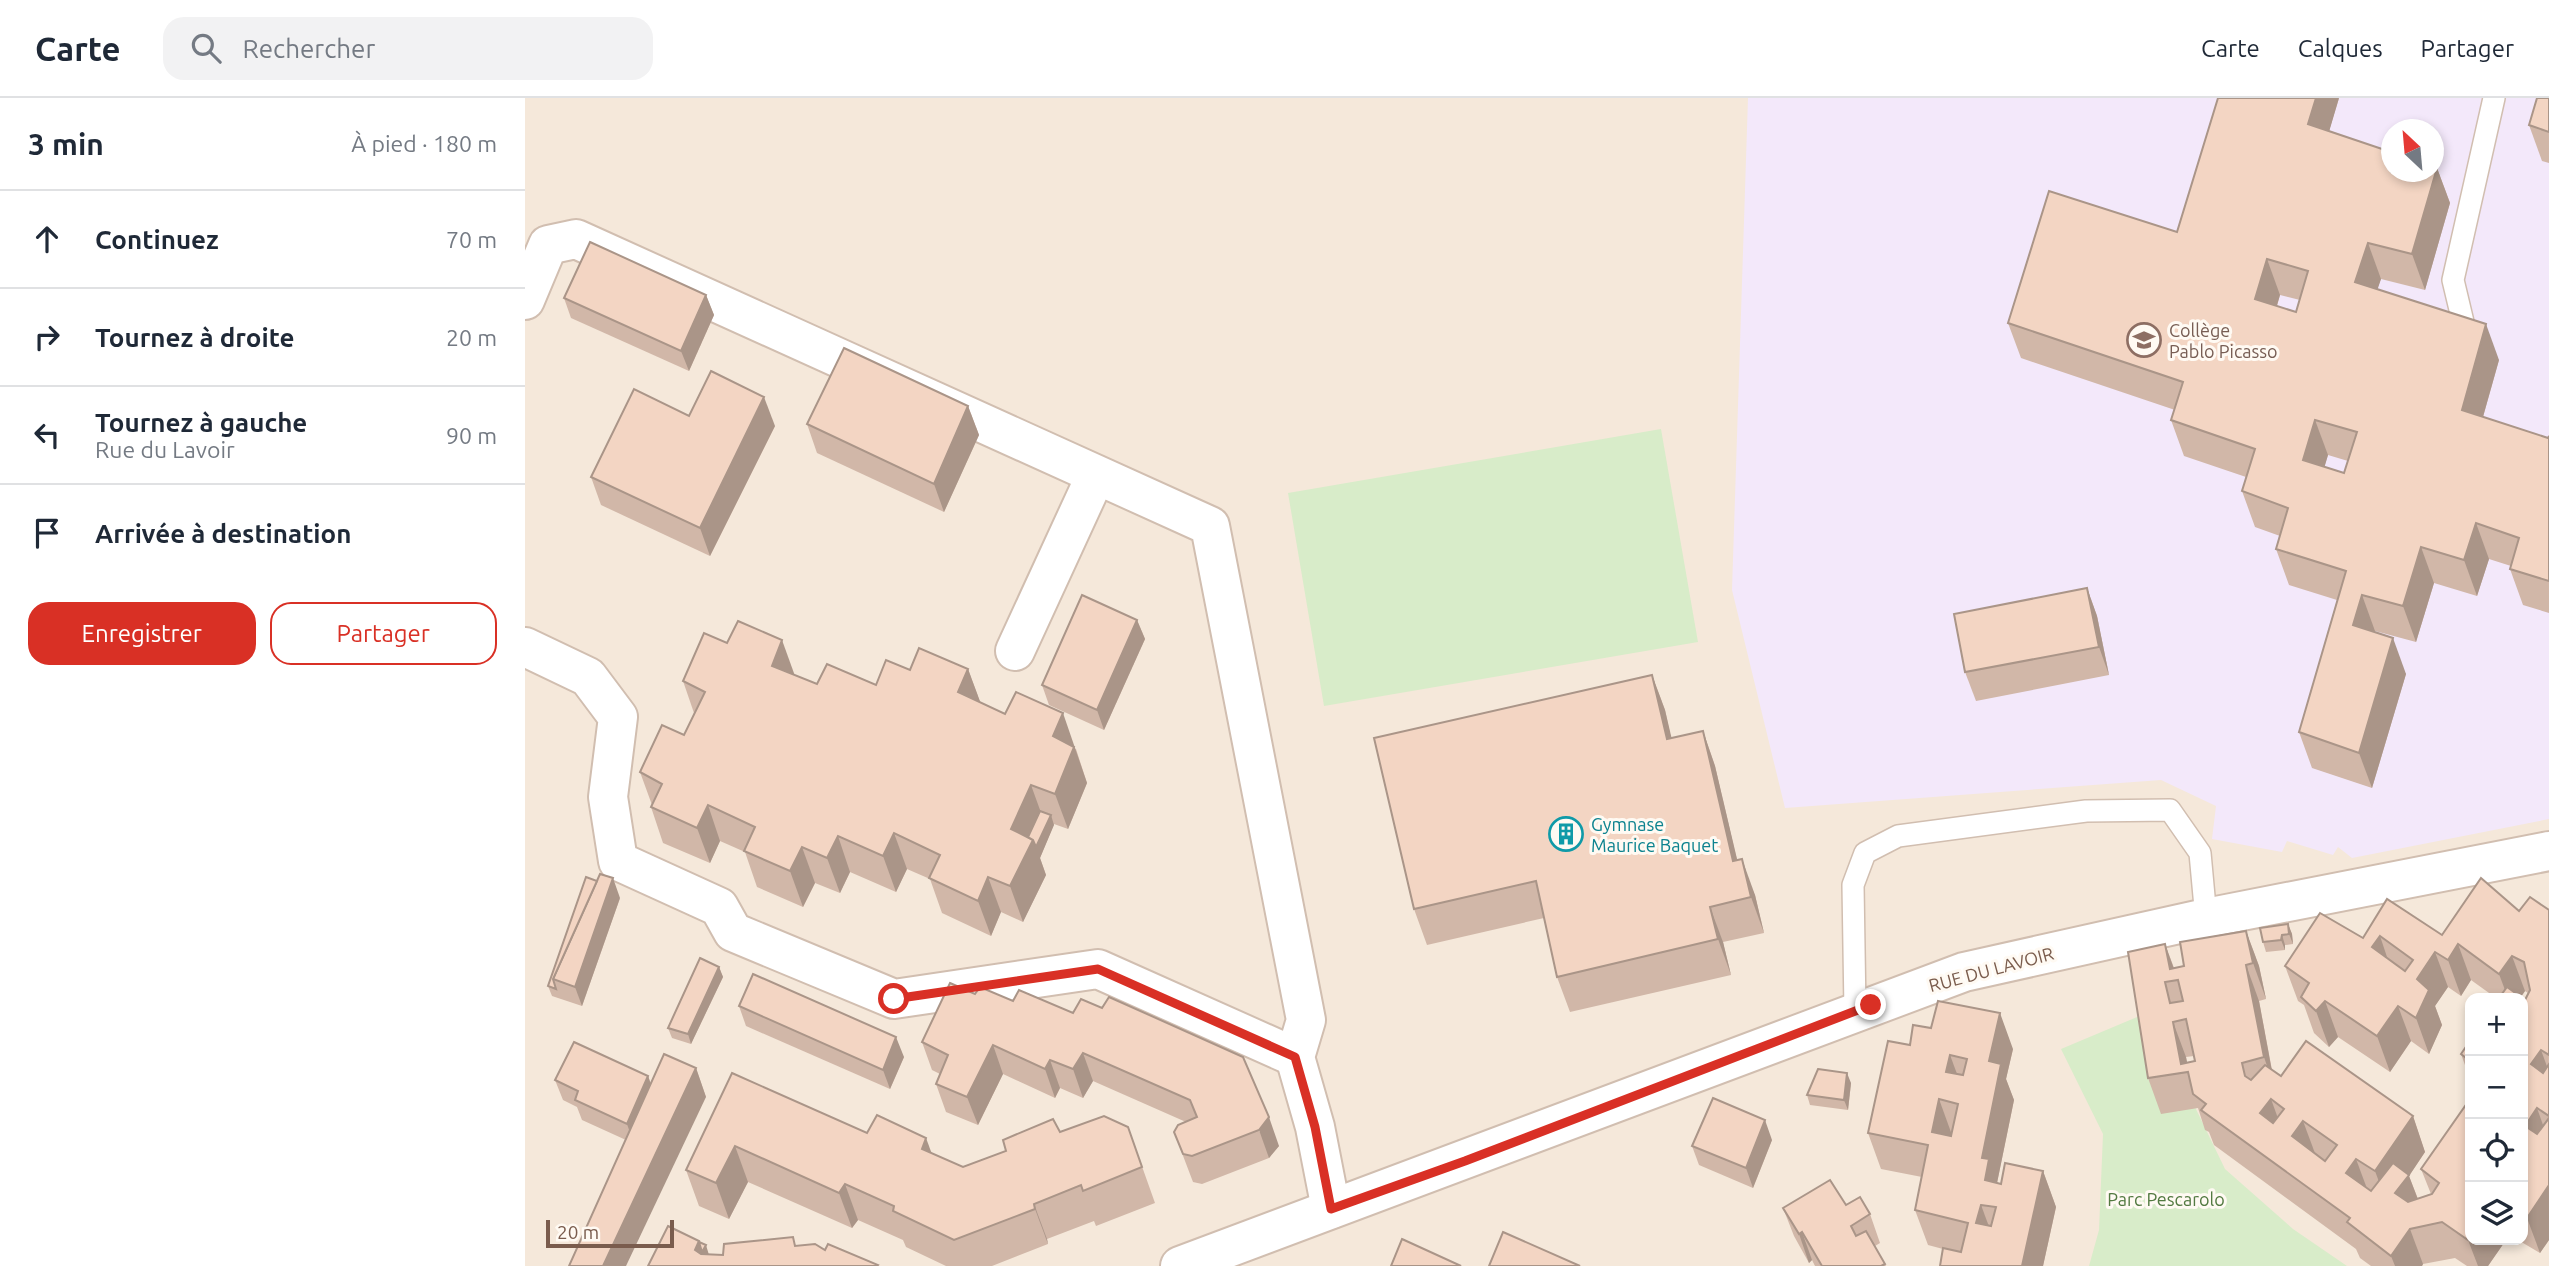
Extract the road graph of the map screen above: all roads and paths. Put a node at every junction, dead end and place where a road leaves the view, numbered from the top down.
1 (2494, 98) edge
2 (525, 300) edge
3 (2468, 343) edge
4 (1095, 475) junction
5 (525, 647) edge
6 (1015, 651) dead end
7 (2549, 851) edge
8 (2206, 918) junction
9 (1855, 1011) junction
10 (1295, 1057) junction
11 (1331, 1209) junction
12 (1256, 1252) edge
13 (1180, 1266) edge

1 - 3 lane
2 - 4 street
4 - 6 street
4 - 10 street
5 - 10 street
7 - 8 street, RUE DU LAVOIR
8 - 9 street, RUE DU LAVOIR
8 - 9 lane
9 - 11 street, RUE DU LAVOIR
10 - 11 street
11 - 12 street, RUE DU LAVOIR
12 - 13 street, RUE DU LAVOIR

